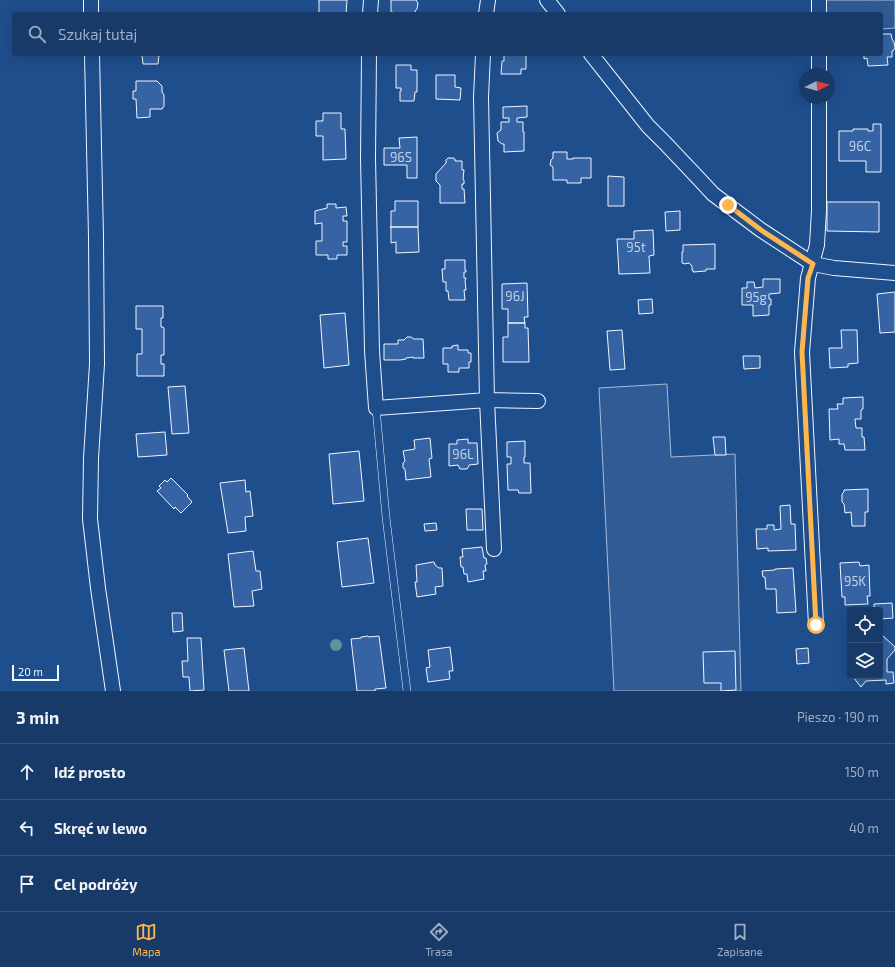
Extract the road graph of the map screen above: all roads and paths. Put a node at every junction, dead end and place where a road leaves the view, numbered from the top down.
1 (91, 0) edge
2 (371, 0) edge
3 (488, 0) edge
4 (547, 0) edge
5 (819, 0) edge
6 (91, 12) edge
7 (370, 12) edge
8 (486, 12) edge
9 (556, 12) edge
10 (819, 12) edge
11 (92, 56) edge
12 (369, 56) edge
13 (483, 56) edge
14 (594, 56) edge
15 (819, 56) edge
16 (819, 68) edge
17 (819, 104) edge
18 (813, 264) junction
19 (895, 273) edge
20 (487, 400) junction
21 (538, 401) dead end
22 (376, 408) junction
23 (494, 549) dead end
24 (816, 625) dead end
25 (113, 691) edge
26 (407, 691) edge

1 - 6 street
2 - 7 street
3 - 8 street
4 - 9 street
5 - 10 street
11 - 25 street
12 - 22 street
13 - 20 street
14 - 18 street
15 - 16 street
17 - 18 street
18 - 19 street
18 - 24 street
20 - 21 street
20 - 22 street
20 - 23 street
22 - 26 lane

